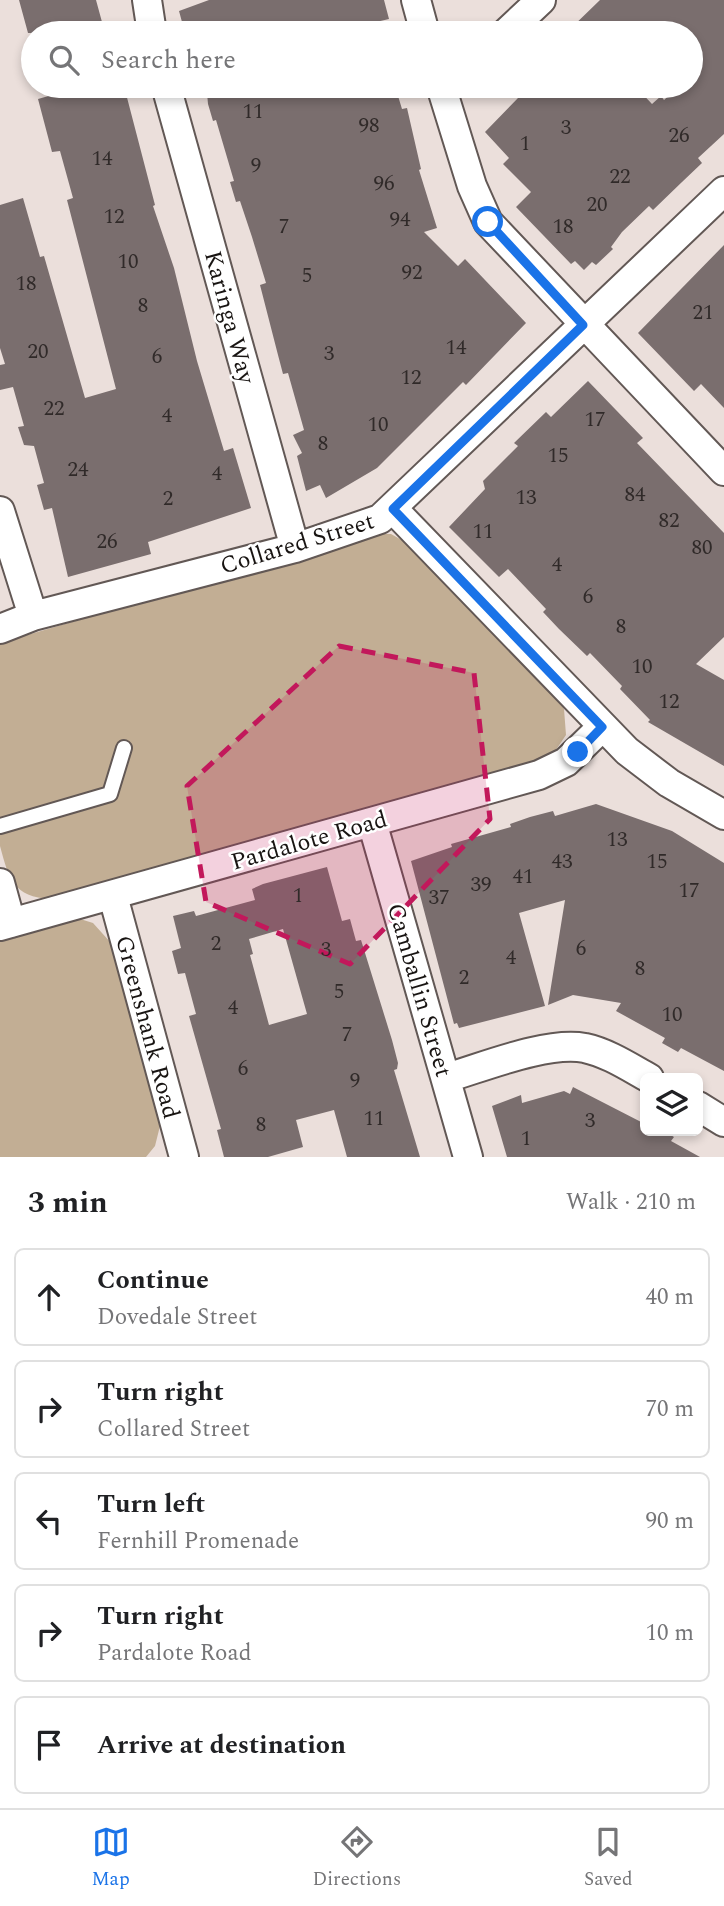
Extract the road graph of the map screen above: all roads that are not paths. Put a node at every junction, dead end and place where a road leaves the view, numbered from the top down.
1 (147, 0) edge
2 (416, 0) edge
3 (541, 0) edge
4 (150, 21) edge
5 (422, 21) edge
6 (519, 21) edge
7 (169, 98) edge
8 (445, 98) edge
9 (724, 191) edge
10 (583, 325) junction
11 (724, 471) edge
12 (393, 509) junction
13 (0, 511) edge
14 (295, 548) junction
15 (33, 616) junction
16 (0, 629) edge
17 (602, 727) junction
18 (124, 748) dead end
19 (724, 815) edge
20 (372, 822) junction
21 (0, 826) edge
22 (0, 883) edge
23 (113, 896) junction
24 (5, 925) edge
25 (640, 1073) edge
26 (446, 1077) junction
27 (703, 1109) edge
28 (724, 1122) edge
29 (184, 1157) edge
30 (468, 1157) edge

1 - 4 street
2 - 5 street
3 - 6 street
7 - 14 street, Karinga Way
8 - 10 street
9 - 10 street, Collared Street
10 - 11 street
10 - 12 street, Collared Street
12 - 14 street, Collared Street
12 - 17 street
13 - 15 street
14 - 15 street, Collared Street
15 - 16 street, Collared Street
17 - 19 street
17 - 20 street, Pardalote Road
18 - 21 lane
20 - 23 street, Pardalote Road
20 - 26 street, Camballin Street
22 - 24 street
23 - 24 street, Pardalote Road
23 - 29 street, Greenshank Road
25 - 26 street
26 - 30 street, Camballin Street
27 - 28 street

